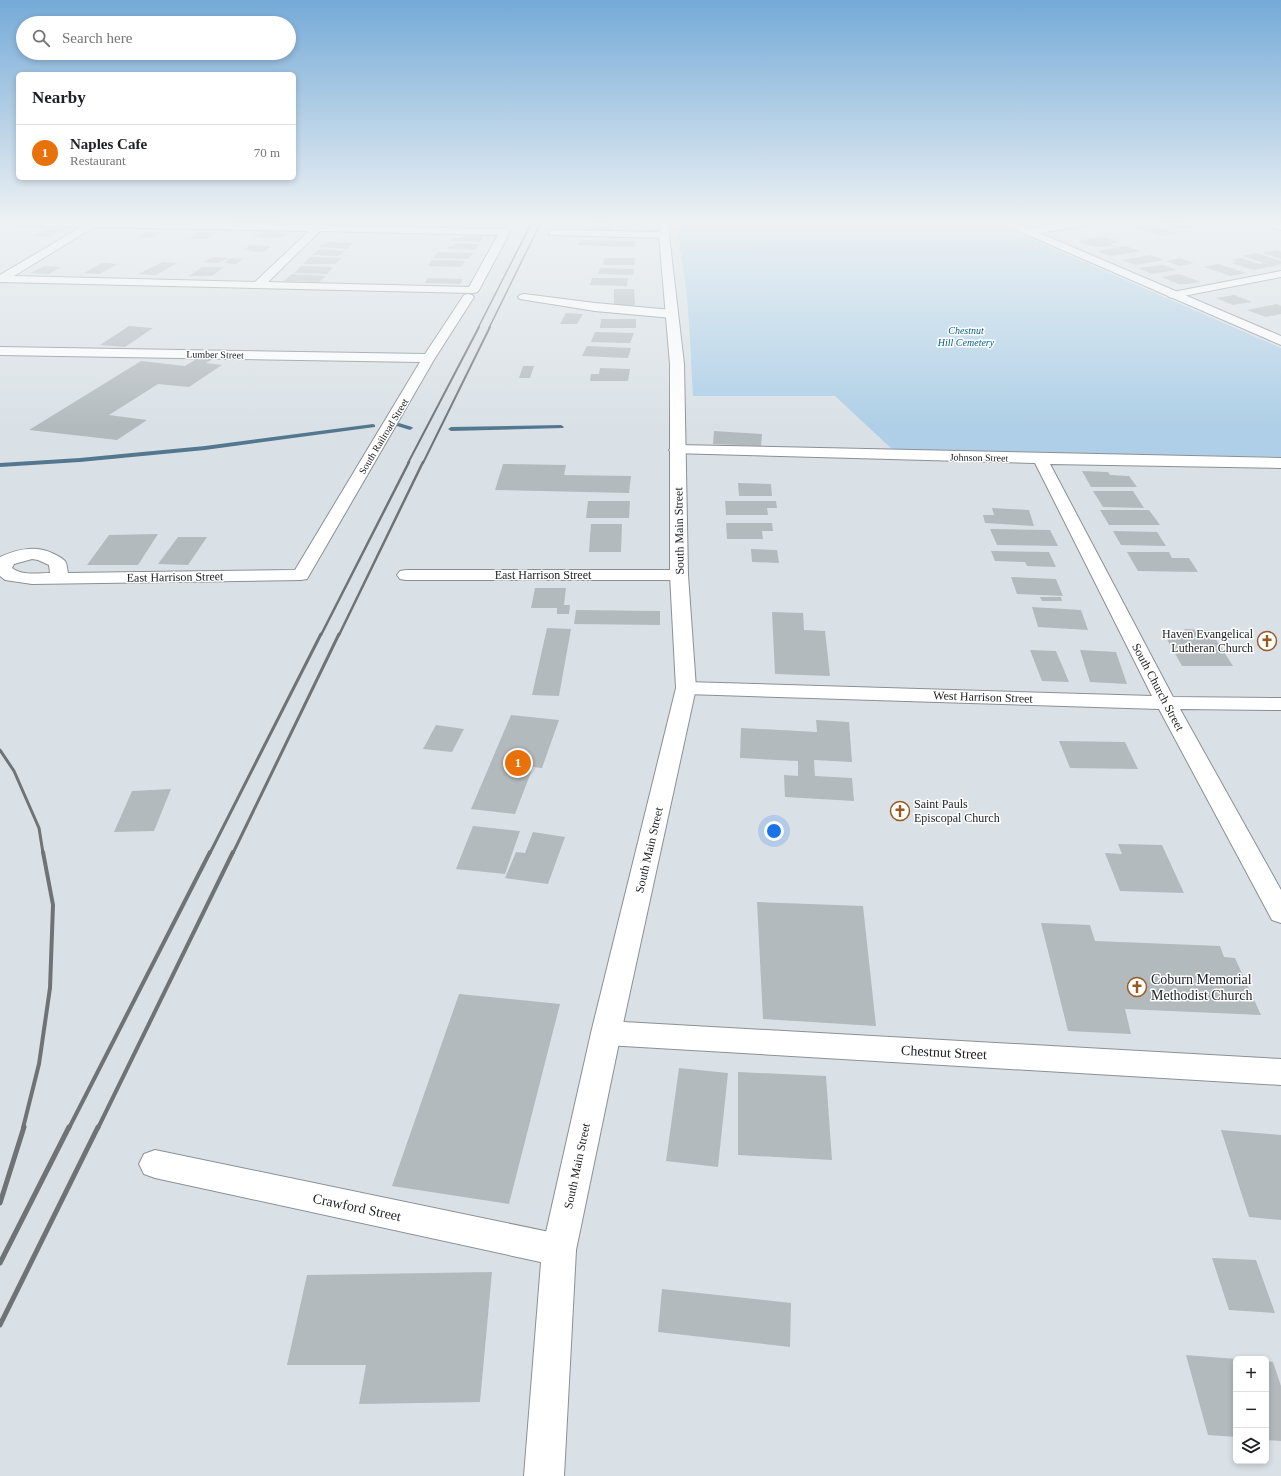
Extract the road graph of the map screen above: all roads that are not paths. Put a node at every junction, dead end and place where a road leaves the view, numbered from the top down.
1 (362, 289) edge
2 (473, 289) edge
3 (670, 289) edge
4 (1159, 289) edge
5 (1204, 289) edge
6 (470, 294) junction
7 (1173, 295) junction
8 (524, 297) dead end
9 (672, 314) junction
10 (1281, 341) edge
11 (0, 351) edge
12 (429, 358) junction
13 (677, 450) junction
14 (1040, 459) junction
15 (1281, 463) edge
16 (406, 575) dead end
17 (680, 575) junction
18 (301, 576) joint
19 (55, 578) dead end
20 (686, 688) junction
21 (1166, 703) junction
22 (1281, 704) edge
23 (1281, 913) edge
24 (606, 1033) junction
25 (1281, 1072) edge
26 (155, 1164) dead end
27 (559, 1250) junction
28 (544, 1476) edge

1 - 6 street
2 - 6 street, South Railroad Street
3 - 9 street, South Main Street
4 - 7 street
5 - 7 street
6 - 12 street, South Railroad Street
7 - 10 street
8 - 9 street
9 - 13 street, South Main Street
11 - 12 street, Lumber Street
12 - 18 street, South Railroad Street
13 - 14 street, Johnson Street
13 - 17 street, South Main Street
14 - 15 street, Johnson Street
14 - 21 street, South Church Street
16 - 17 street, East Harrison Street
17 - 20 street, South Main Street
18 - 19 street, East Harrison Street
20 - 21 street, West Harrison Street
20 - 24 street, South Main Street
21 - 22 street, West Harrison Street
21 - 23 street, South Church Street
24 - 25 street, Chestnut Street
24 - 27 street, South Main Street
26 - 27 street, Crawford Street
27 - 28 street, South Main Street

